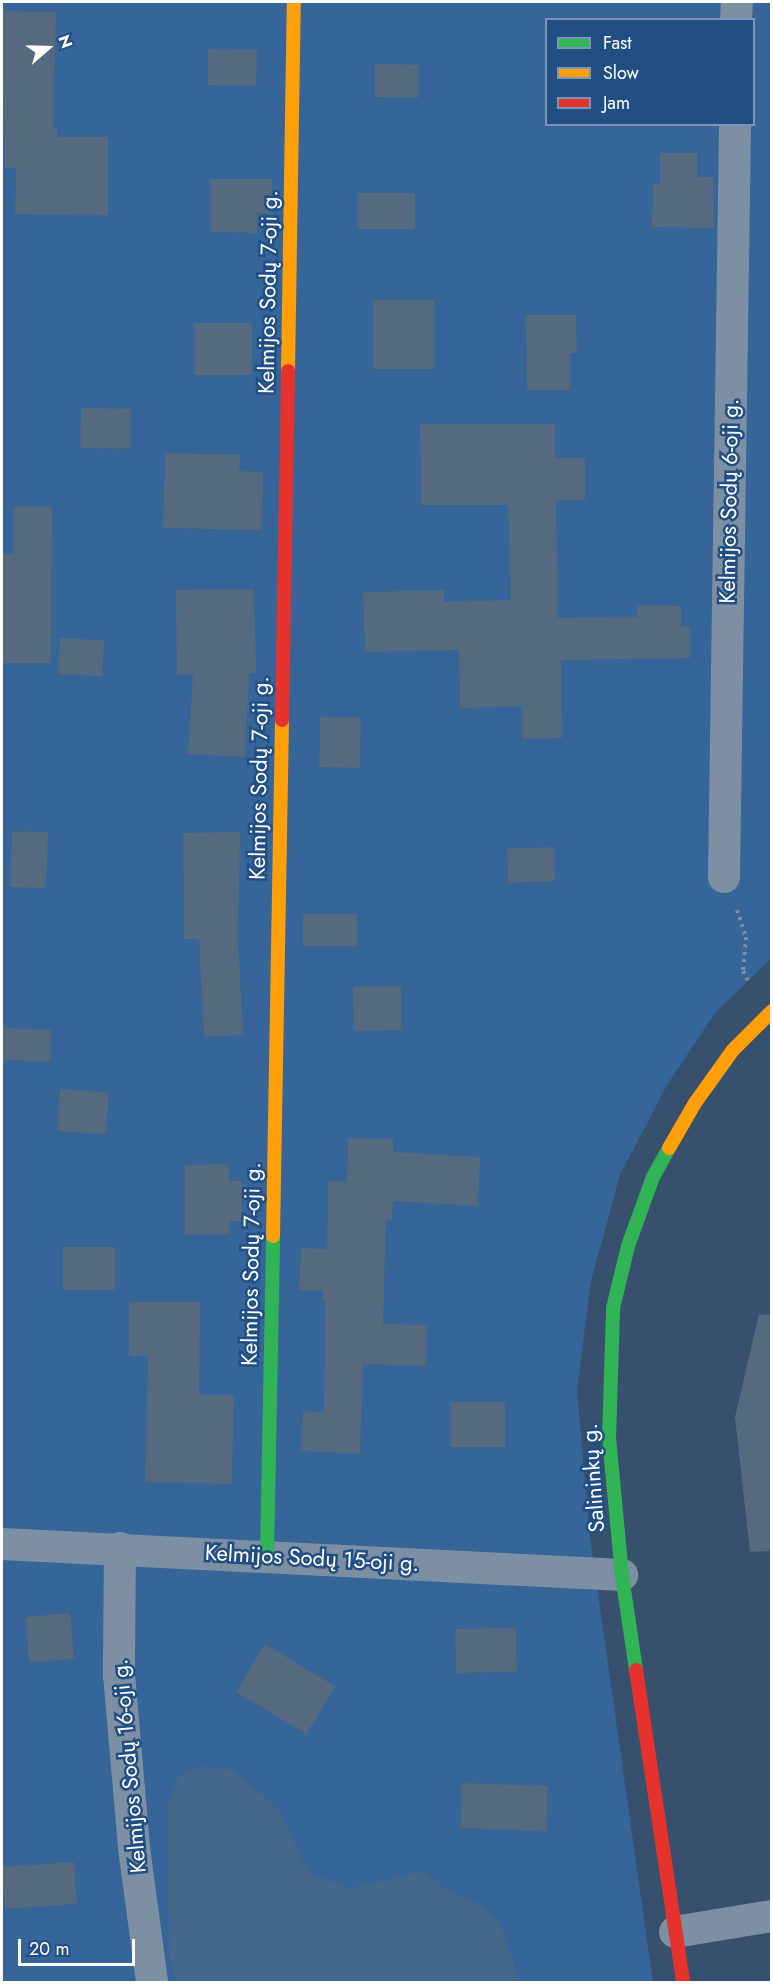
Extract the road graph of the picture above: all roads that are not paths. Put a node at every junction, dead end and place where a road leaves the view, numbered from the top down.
1 (294, 2) edge
2 (737, 2) edge
3 (736, 18) edge
4 (735, 126) edge
5 (724, 877) road end
6 (769, 1013) edge
7 (2, 1544) edge
8 (120, 1548) junction
9 (267, 1555) junction
10 (622, 1575) junction
11 (771, 1916) edge
12 (675, 1932) junction
13 (152, 1983) edge
14 (683, 1983) edge

1 - 9 street, Kelmijos Sodų 7-oji g.
2 - 3 street
4 - 5 street, Kelmijos Sodų 6-oji g.
6 - 10 street, Salininkų g.
7 - 8 street, Kelmijos Sodų 15-oji g.
8 - 9 street, Kelmijos Sodų 15-oji g.
8 - 13 street, Kelmijos Sodų 16-oji g.
9 - 10 street, Kelmijos Sodų 15-oji g.
10 - 12 street, Salininkų g.
11 - 12 street
12 - 14 street, Salininkų g.

